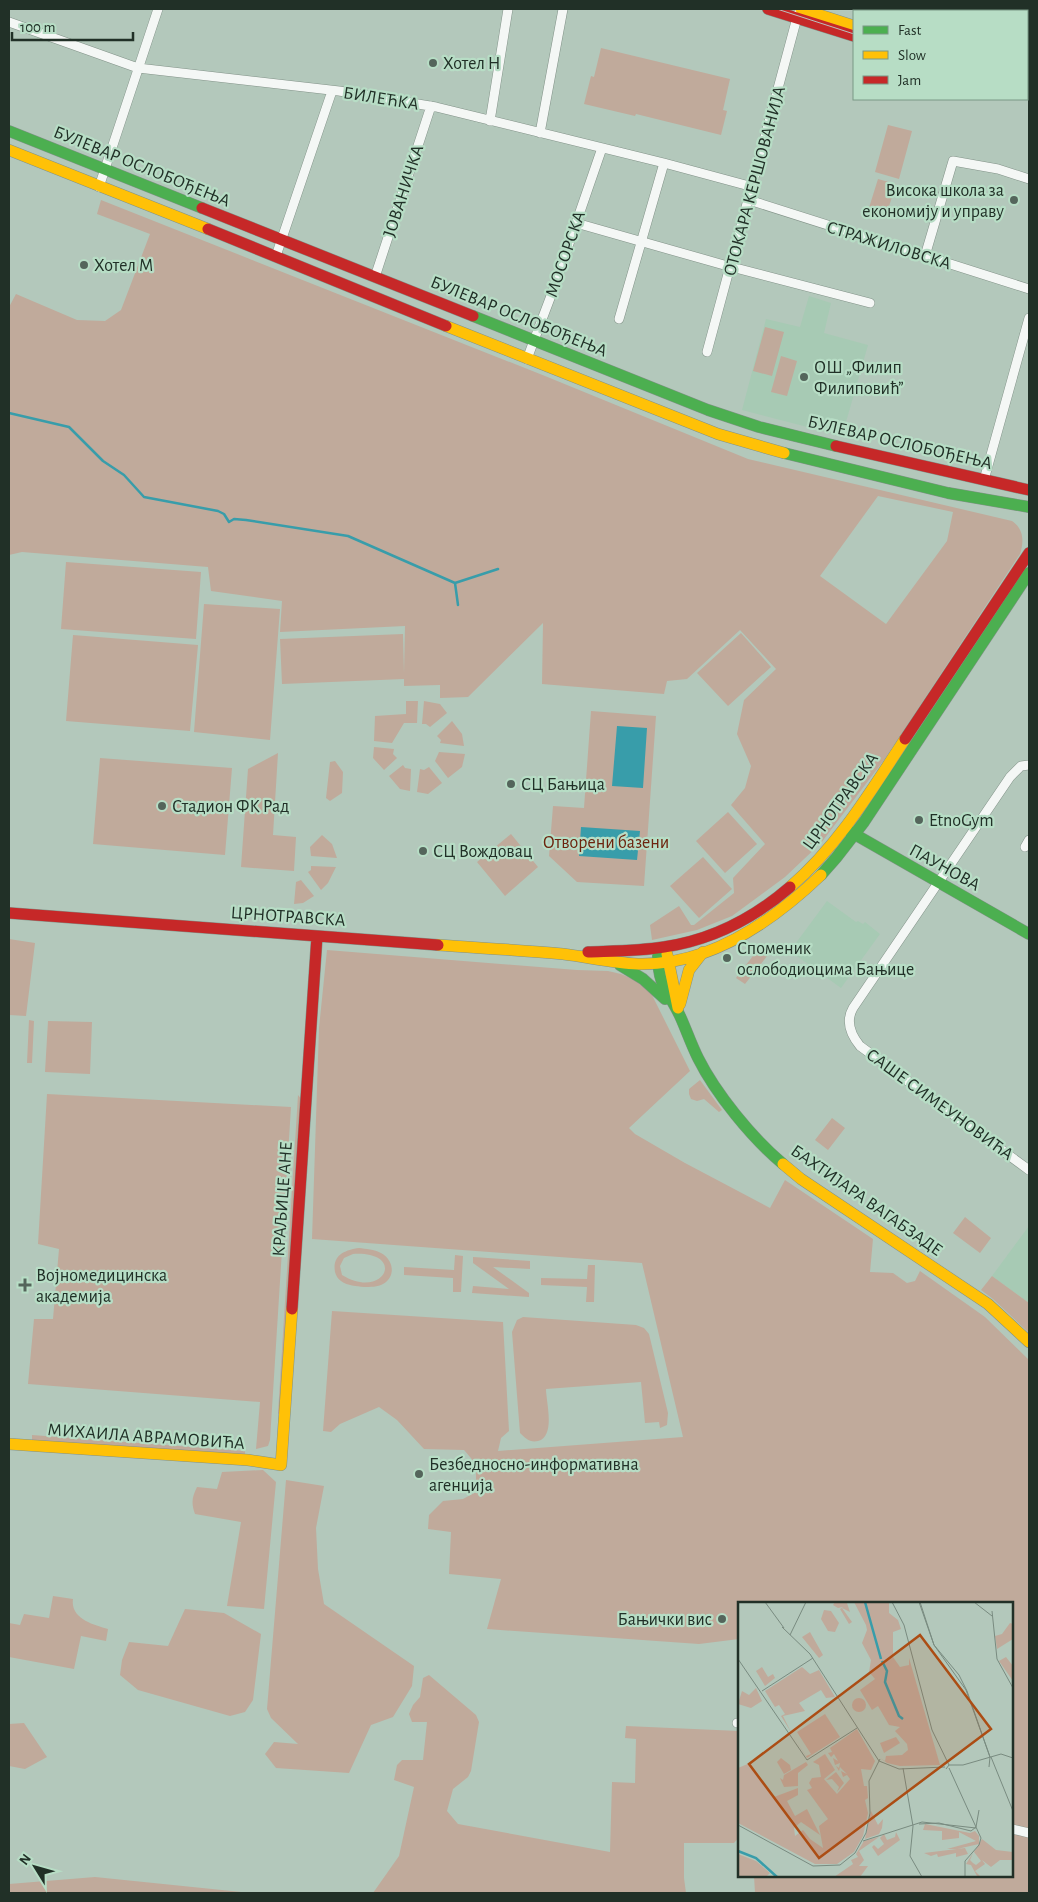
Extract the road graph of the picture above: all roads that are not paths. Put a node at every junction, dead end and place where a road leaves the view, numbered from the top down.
1 (158, 9) edge
2 (508, 9) edge
3 (563, 9) edge
4 (768, 9) edge
5 (799, 12) edge
6 (9, 22) edge
7 (853, 26) edge
8 (853, 36) edge
9 (138, 68) junction
10 (332, 91) junction
11 (431, 106) junction
12 (490, 120) junction
13 (9, 131) edge
14 (540, 133) junction
15 (602, 148) junction
16 (9, 150) edge
17 (664, 163) junction
18 (105, 170) junction
19 (1029, 179) edge
20 (99, 187) junction
21 (753, 187) junction
22 (749, 200) junction
23 (576, 223) junction
24 (282, 241) junction
25 (642, 243) junction
26 (276, 256) junction
27 (925, 256) junction
28 (731, 267) junction
29 (375, 277) junction
30 (1029, 289) edge
31 (870, 303) dead end
32 (1029, 318) edge
33 (619, 319) dead end
34 (534, 341) junction
35 (707, 352) dead end
36 (526, 359) junction
37 (794, 436) junction
38 (789, 455) junction
39 (879, 457) junction
40 (875, 476) junction
41 (984, 480) junction
42 (1029, 490) edge
43 (1014, 504) junction
44 (1029, 507) edge
45 (1029, 516) edge
46 (1029, 553) edge
47 (1029, 573) edge
48 (1029, 764) edge
49 (850, 832) junction
50 (937, 883) junction
51 (9, 913) edge
52 (1029, 934) edge
53 (317, 936) junction
54 (662, 948) junction
55 (703, 952) junction
56 (564, 954) junction
57 (611, 961) junction
58 (663, 962) junction
59 (678, 1014) junction
60 (1029, 1170) edge
61 (1029, 1342) edge
62 (9, 1444) edge
63 (281, 1465) joint
64 (1013, 1829) edge
65 (1029, 1834) edge

1 - 9 street
2 - 12 street
3 - 14 street
4 - 5 main road
5 - 7 main road
5 - 8 main road
5 - 21 street, ОТОКАРА КЕРШОВАНИЈА
6 - 9 street, БИЛЕЋКА
9 - 10 street, БИЛЕЋКА
9 - 18 street
10 - 11 street, БИЛЕЋКА
10 - 24 street
11 - 12 street, БИЛЕЋКА
11 - 29 street, ЈОВАНИЧКА
12 - 14 street, БИЛЕЋКА
13 - 18 main road, БУЛЕВАР ОСЛОБОЂЕЊА
14 - 15 street, БИЛЕЋКА
15 - 17 street, БИЛЕЋКА
15 - 23 street, МОСОРСКА
16 - 20 main road, БУЛЕВАР ОСЛОБОЂЕЊА
17 - 21 street, БИЛЕЋКА
17 - 25 street
18 - 20 street
18 - 24 main road, БУЛЕВАР ОСЛОБОЂЕЊА
19 - 27 street
20 - 26 main road, БУЛЕВАР ОСЛОБОЂЕЊА
21 - 22 street, ОТОКАРА КЕРШОВАНИЈА
22 - 27 street, СТРАЖИЛОВСКА
22 - 28 street, ОТОКАРА КЕРШОВАНИЈА
23 - 25 street
23 - 34 street, МОСОРСКА
24 - 26 street
24 - 29 main road, БУЛЕВАР ОСЛОБОЂЕЊА
25 - 28 street
25 - 33 street
26 - 36 main road, БУЛЕВАР ОСЛОБОЂЕЊА
27 - 30 street, СТРАЖИЛОВСКА
28 - 31 street
28 - 35 street, ОТОКАРА КЕРШОВАНИЈА
29 - 34 main road, БУЛЕВАР ОСЛОБОЂЕЊА
32 - 41 street
34 - 36 street, МОСОРСКА
34 - 37 main road, БУЛЕВАР ОСЛОБОЂЕЊА
36 - 38 main road, БУЛЕВАР ОСЛОБОЂЕЊА
37 - 38 main road
37 - 39 main road, БУЛЕВАР ОСЛОБОЂЕЊА
38 - 40 main road, БУЛЕВАР ОСЛОБОЂЕЊА
39 - 40 main road
39 - 41 main road, БУЛЕВАР ОСЛОБОЂЕЊА
40 - 43 main road, БУЛЕВАР ОСЛОБОЂЕЊА
41 - 42 main road, БУЛЕВАР ОСЛОБОЂЕЊА
43 - 44 main road, БУЛЕВАР ОСЛОБОЂЕЊА
43 - 45 main road
46 - 49 main road, ЦРНОТРАВСКА
47 - 49 main road, ЦРНОТРАВСКА
48 - 50 street, САШЕ СИМЕУНОВИЋА
49 - 50 main road, ПАУНОВА
49 - 54 main road, ЦРНОТРАВСКА
49 - 55 main road, ЦРНОТРАВСКА
50 - 52 main road, ПАУНОВА
50 - 60 street, САШЕ СИМЕУНОВИЋА
51 - 53 main road, ЦРНОТРАВСКА
53 - 56 main road, ЦРНОТРАВСКА
53 - 63 main road, КРАЉИЦЕ АНЕ
54 - 56 main road, ЦРНОТРАВСКА
54 - 58 main road, БАХТИЈАРА ВАГАБЗАДЕ
55 - 58 main road, ЦРНОТРАВСКА
55 - 59 main road
56 - 57 main road, ЦРНОТРАВСКА
57 - 58 main road, ЦРНОТРАВСКА
57 - 59 main road
58 - 59 main road, БАХТИЈАРА ВАГАБЗАДЕ
59 - 61 main road, БАХТИЈАРА ВАГАБЗАДЕ
62 - 63 main road, МИХАИЛА АВРАМОВИЋА
64 - 65 street

